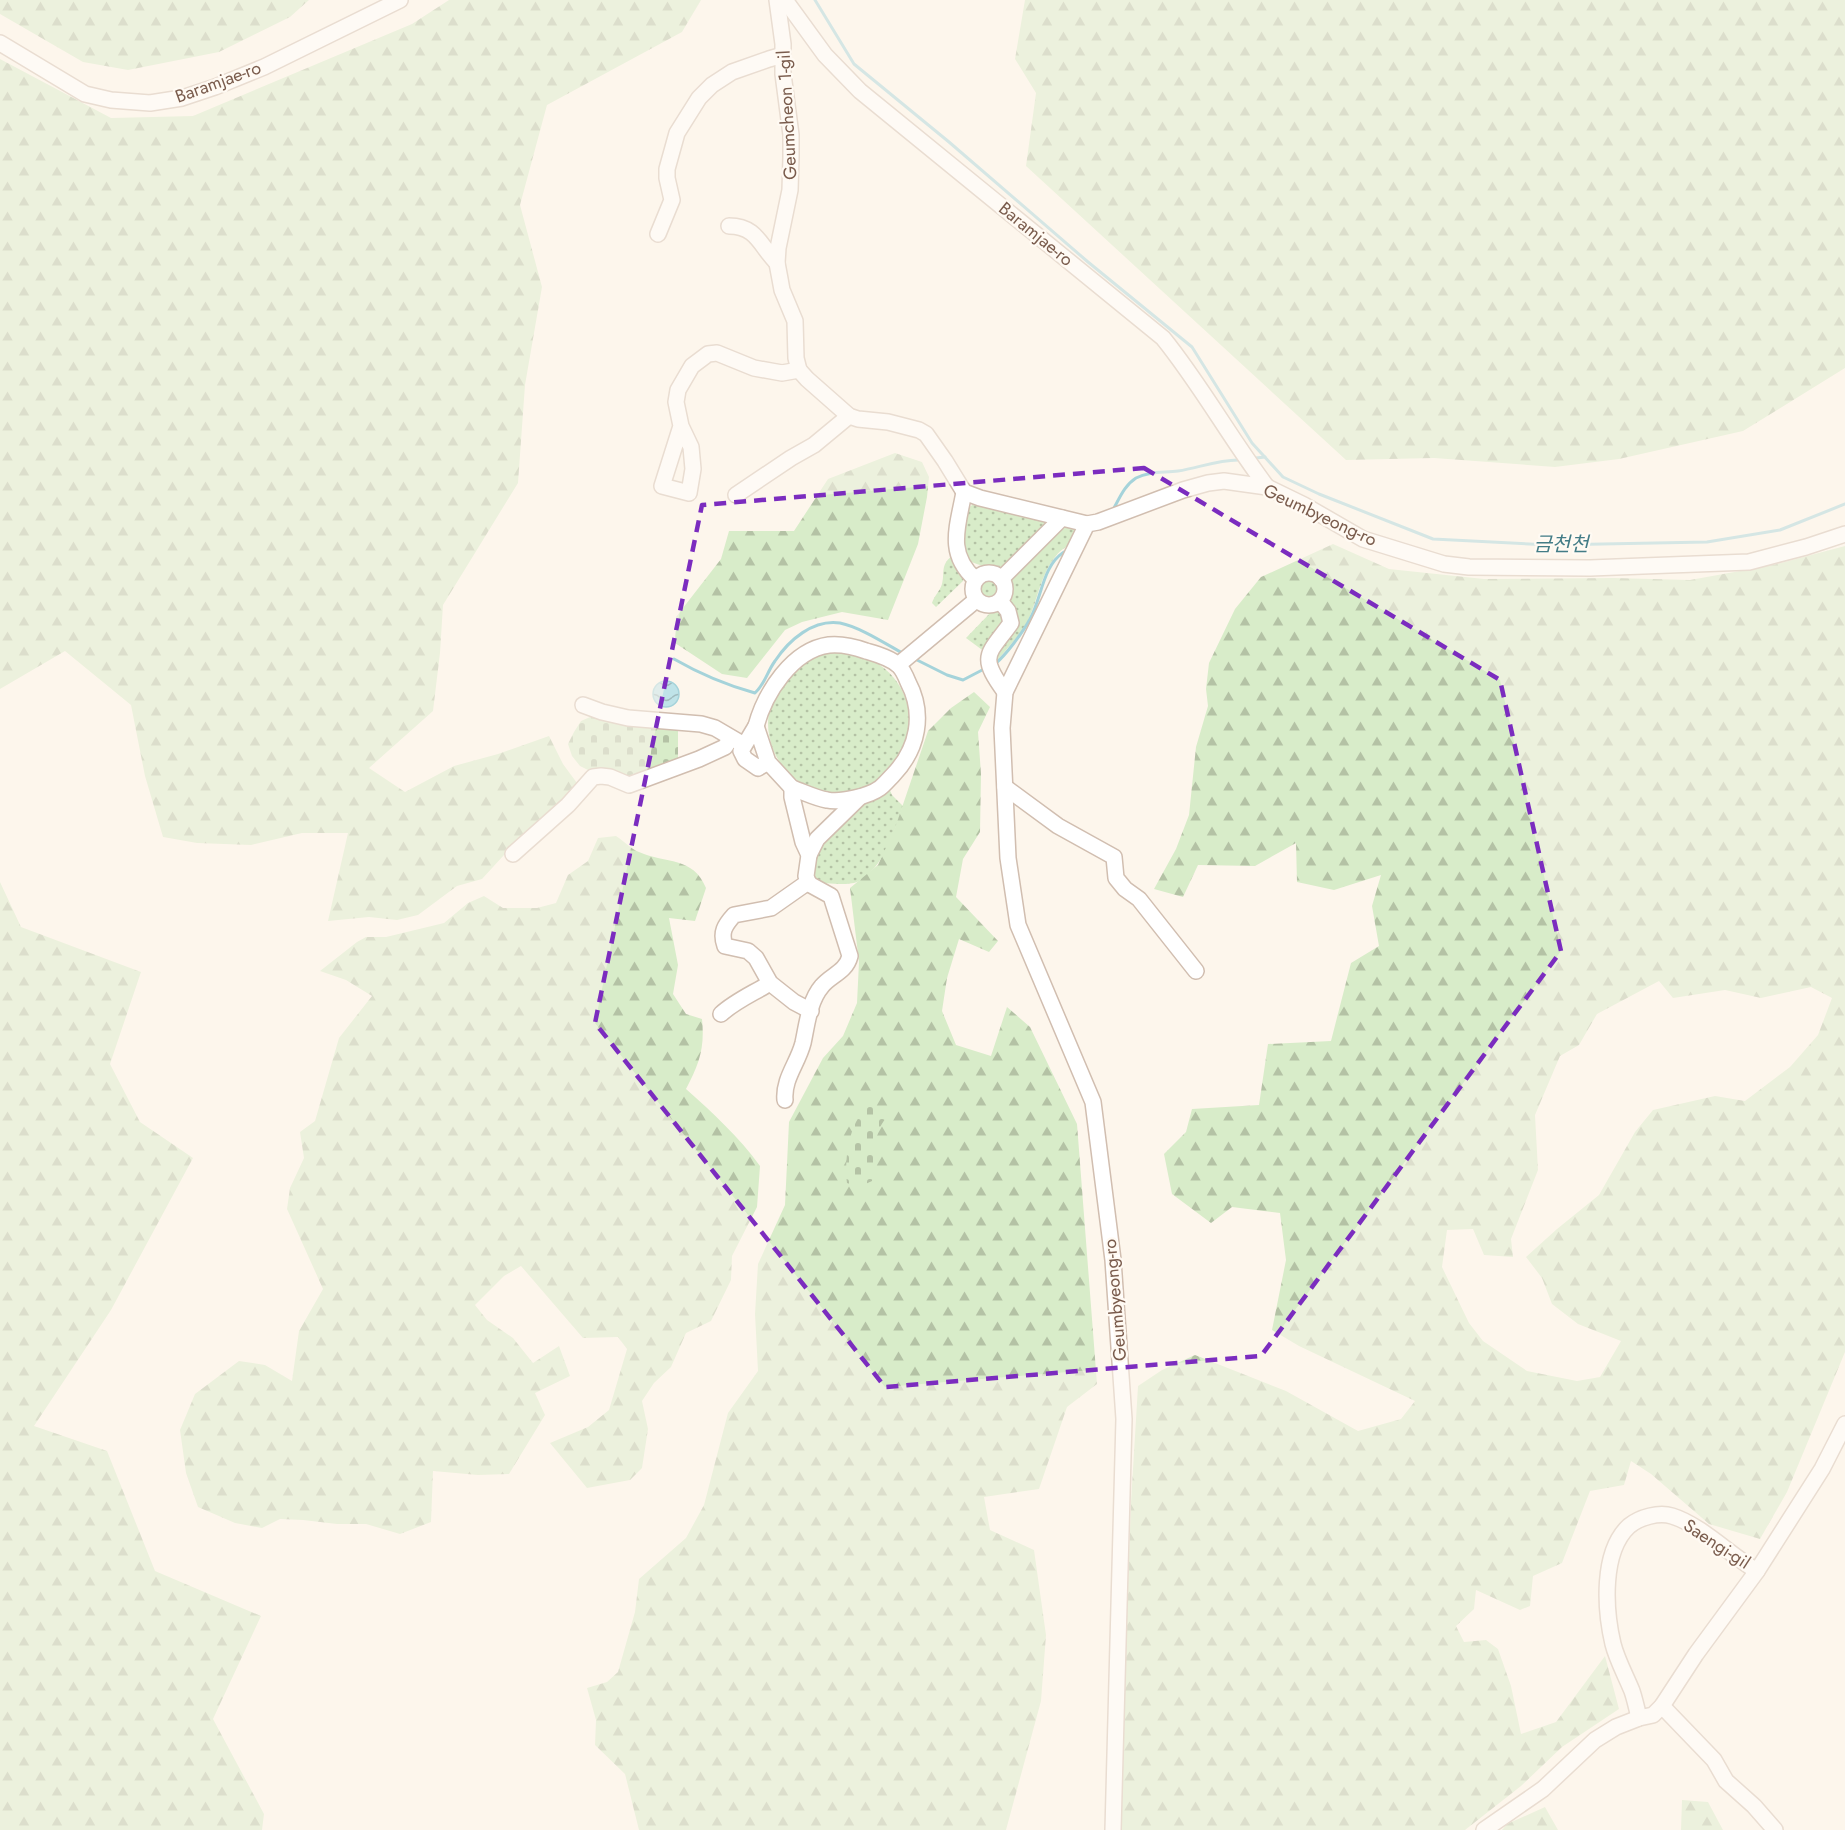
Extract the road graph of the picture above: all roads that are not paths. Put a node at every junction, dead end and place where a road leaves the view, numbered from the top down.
1 (400, 0) edge
2 (777, 0) edge
3 (786, 0) edge
4 (0, 43) edge
5 (783, 55) junction
6 (729, 226) dead end
7 (658, 234) dead end
8 (777, 263) junction
9 (800, 370) junction
10 (849, 416) junction
11 (681, 426) dead end
12 (1267, 487) junction
13 (964, 492) junction
14 (736, 495) dead end
15 (1062, 518) junction
16 (1093, 523) junction
17 (1845, 534) edge
18 (975, 579) junction
19 (1001, 579) junction
20 (976, 600) junction
21 (1000, 601) junction
22 (905, 660) junction
23 (1005, 692) junction
24 (583, 705) dead end
25 (756, 726) junction
26 (737, 742) junction
27 (768, 762) junction
28 (792, 788) junction
29 (1005, 788) junction
30 (860, 797) junction
31 (513, 854) dead end
32 (809, 855) junction
33 (808, 882) junction
34 (1196, 971) dead end
35 (770, 983) junction
36 (811, 1011) junction
37 (721, 1014) dead end
38 (785, 1100) dead end
39 (1845, 1424) edge
40 (1757, 1571) junction
41 (1662, 1706) junction
42 (1640, 1718) junction
43 (1113, 1830) edge
44 (1484, 1830) edge
45 (1775, 1830) edge

1 - 4 street, Baramjae-ro
2 - 5 street, Geumcheon 1-gil
3 - 12 street, Baramjae-ro
5 - 7 street
5 - 8 street, Geumcheon 1-gil
6 - 8 street
8 - 9 street, Geumcheon 1-gil
9 - 10 street
9 - 11 street
10 - 13 street
10 - 14 street
12 - 16 street, Geumbyeong-ro
12 - 17 street, Geumbyeong-ro
13 - 15 street
13 - 18 street
15 - 16 street
15 - 19 street
16 - 23 street, Geumbyeong-ro
18 - 19 street
18 - 20 street
19 - 21 street
20 - 21 street
20 - 22 street
21 - 23 street
22 - 25 street
22 - 30 street
23 - 29 street, Geumbyeong-ro
24 - 26 street
25 - 26 street
25 - 27 street
26 - 27 street
26 - 31 street
27 - 28 street
28 - 30 street
28 - 32 street
29 - 34 street
29 - 43 street, Geumbyeong-ro
30 - 32 street
32 - 33 street
33 - 35 street
33 - 36 street
35 - 36 street
35 - 37 street
36 - 38 street
39 - 40 street, Saengi-gil
40 - 41 street, Saengi-gil
40 - 42 street, Saengi-gil
41 - 42 street, Saengi-gil
41 - 45 street
42 - 44 street, Saengi-gil

